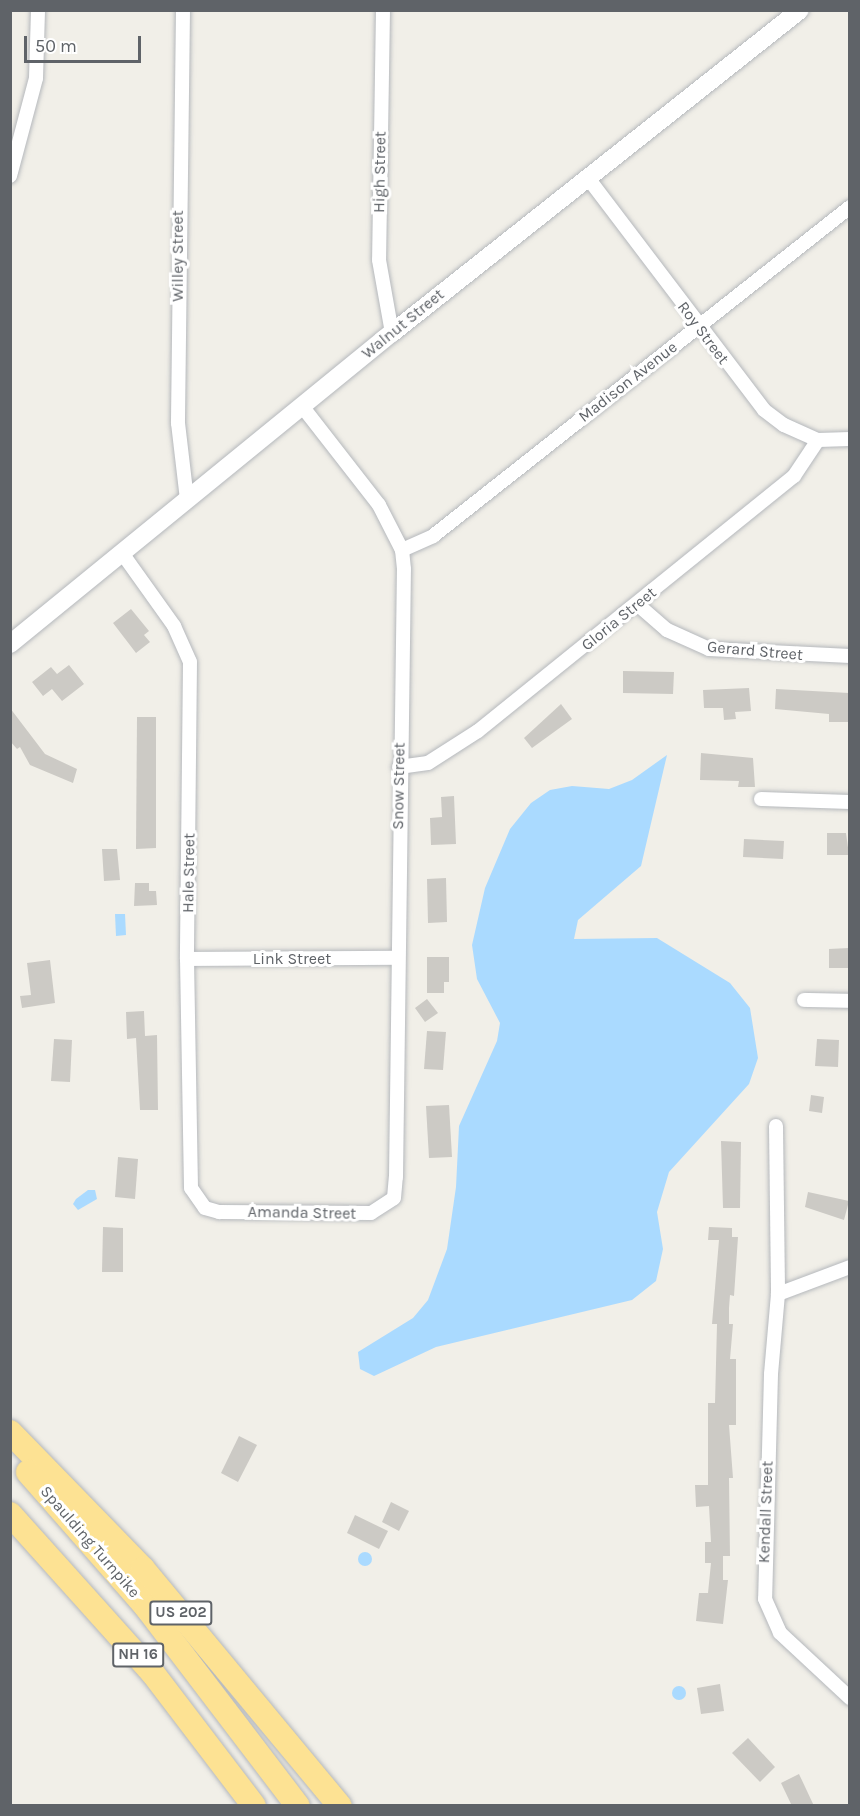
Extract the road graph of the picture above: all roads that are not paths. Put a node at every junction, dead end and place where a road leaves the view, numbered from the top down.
1 (38, 10) edge
2 (183, 10) edge
3 (382, 10) edge
4 (801, 10) edge
5 (10, 177) edge
6 (588, 178) junction
7 (849, 207) edge
8 (697, 327) junction
9 (393, 333) junction
10 (302, 406) junction
11 (818, 440) junction
12 (849, 440) edge
13 (187, 500) junction
14 (402, 550) junction
15 (122, 553) junction
16 (637, 604) junction
17 (10, 644) edge
18 (849, 656) edge
19 (399, 767) junction
20 (760, 799) dead end
21 (849, 802) edge
22 (397, 958) junction
23 (187, 959) junction
24 (804, 1000) dead end
25 (849, 1001) edge
26 (776, 1126) dead end
27 (394, 1198) joint
28 (205, 1208) joint
29 (849, 1267) edge
30 (778, 1293) junction
31 (10, 1432) edge
32 (10, 1452) edge
33 (10, 1514) edge
34 (849, 1698) edge
35 (254, 1806) edge
36 (298, 1806) edge
37 (340, 1806) edge

1 - 5 street
2 - 13 street, Willey Street
3 - 9 street, High Street
4 - 6 main road, Walnut Street
6 - 8 street, Roy Street
6 - 9 main road, Walnut Street
7 - 8 street, Madison Avenue
8 - 11 street, Roy Street
8 - 14 street, Madison Avenue
9 - 10 main road, Walnut Street
10 - 13 main road, Walnut Street
10 - 14 street, Snow Street
11 - 12 street, Roy Street
11 - 16 street, Gloria Street
13 - 15 main road, Walnut Street
14 - 19 street, Snow Street
15 - 17 main road, Walnut Street
15 - 23 street, Hale Street
16 - 18 street, Gerard Street
16 - 19 street, Gloria Street
19 - 22 street, Snow Street
20 - 21 street
22 - 23 street, Link Street
22 - 27 street, Snow Street
23 - 28 street, Hale Street
24 - 25 street
26 - 30 street, Kendall Street
27 - 28 street, Amanda Street
29 - 30 street
30 - 34 street, Kendall Street
31 - 37 highway, US 202
32 - 36 highway, Spaulding Turnpike / NH 16
33 - 35 highway, NH 16

